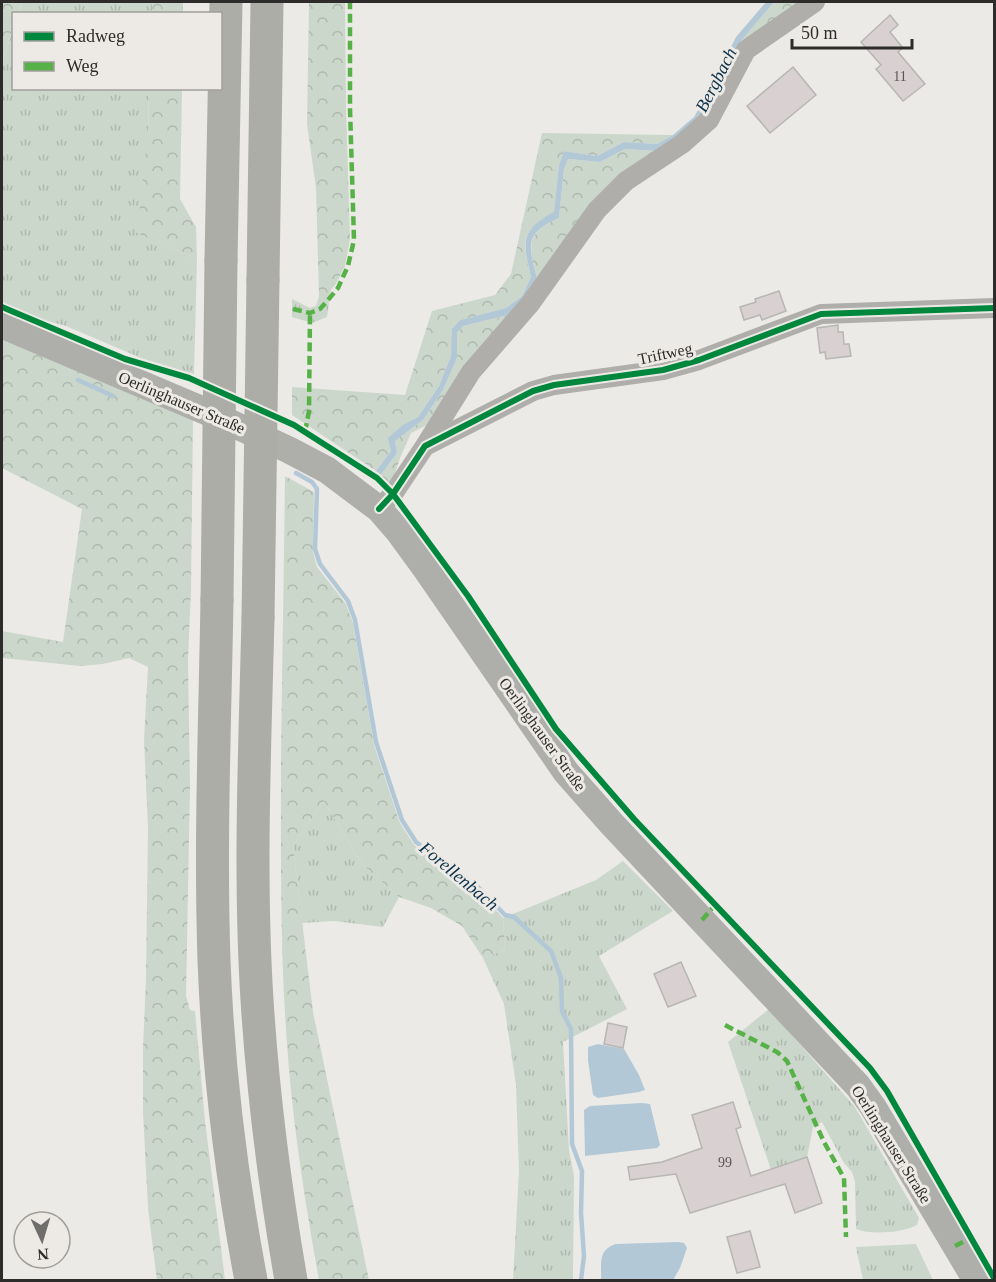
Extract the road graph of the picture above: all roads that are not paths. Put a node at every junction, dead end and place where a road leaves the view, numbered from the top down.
1 (226, 2) edge
2 (267, 2) edge
3 (815, 2) edge
4 (994, 308) edge
5 (2, 325) edge
6 (425, 446) junction
7 (379, 509) junction
8 (251, 1281) edge
9 (291, 1281) edge
10 (976, 1281) edge

1 - 8 highway, bridge
2 - 9 highway, bridge
3 - 6 street, Triftweg
4 - 6 street, Triftweg
5 - 7 main road, Oerlinghauser Straße
6 - 7 street, Triftweg
7 - 10 main road, Oerlinghauser Straße

